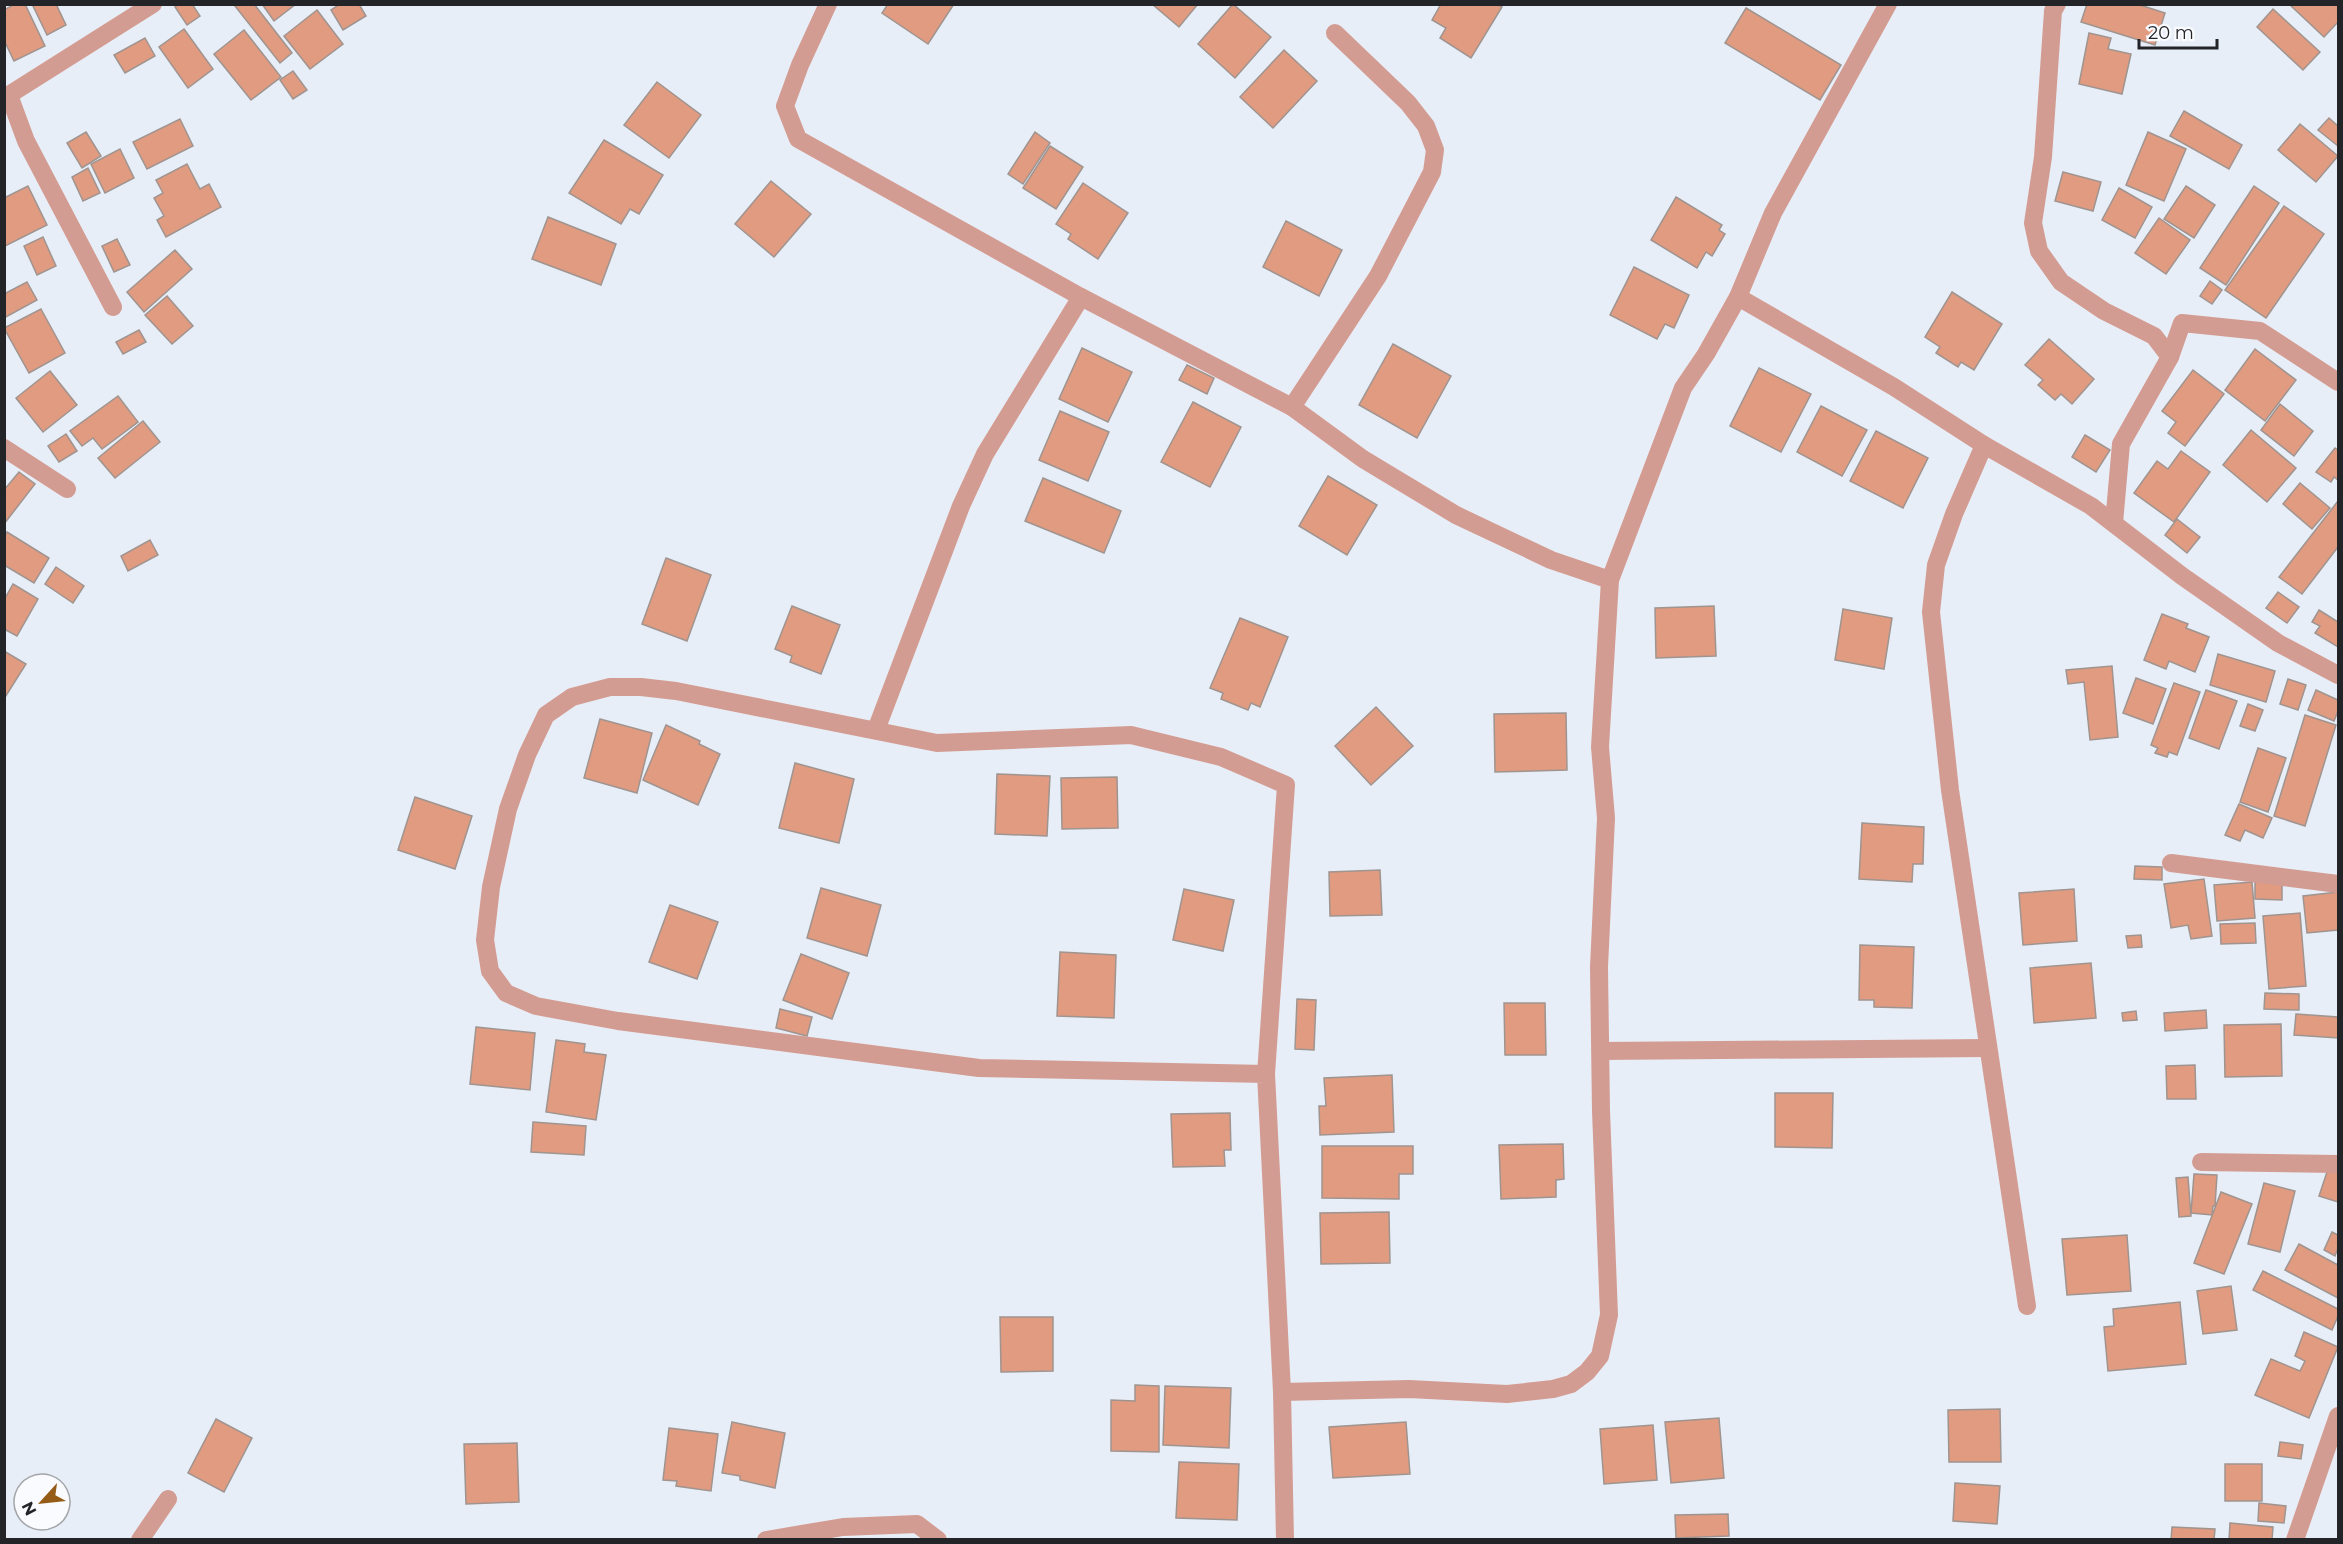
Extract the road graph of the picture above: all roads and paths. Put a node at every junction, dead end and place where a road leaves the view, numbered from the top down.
1 (153, 4) edge
2 (828, 4) edge
3 (1888, 4) edge
4 (2056, 4) edge
5 (1335, 33) dead end
6 (7, 97) edge
7 (1081, 297) junction
8 (1738, 297) junction
9 (113, 307) dead end
10 (2170, 357) junction
11 (2338, 382) edge
12 (1292, 408) junction
13 (1984, 445) junction
14 (4, 448) edge
15 (67, 489) dead end
16 (2114, 523) junction
17 (1610, 580) junction
18 (2338, 675) edge
19 (876, 730) junction
20 (2171, 863) dead end
21 (2338, 884) edge
22 (1988, 1048) junction
23 (1601, 1052) junction
24 (1266, 1074) junction
25 (2201, 1162) dead end
26 (2338, 1164) edge
27 (2027, 1306) dead end
28 (1282, 1392) junction
29 (2338, 1416) edge
30 (168, 1499) dead end
31 (140, 1539) edge
32 (766, 1539) edge
33 (938, 1539) edge
34 (1285, 1539) edge
35 (2295, 1539) edge

1 - 6 street
2 - 7 street
3 - 8 street
4 - 10 street
5 - 12 street
6 - 9 street
7 - 12 street
7 - 19 street
8 - 13 street
8 - 17 street
10 - 11 street
10 - 16 street
12 - 17 street
13 - 16 street
13 - 22 street
14 - 15 street
16 - 18 street
17 - 23 street
19 - 24 street
19 - 24 street
20 - 21 street
22 - 23 street
22 - 27 street
23 - 28 street
24 - 28 street
25 - 26 street
28 - 34 street
29 - 35 street
30 - 31 street
32 - 33 street

